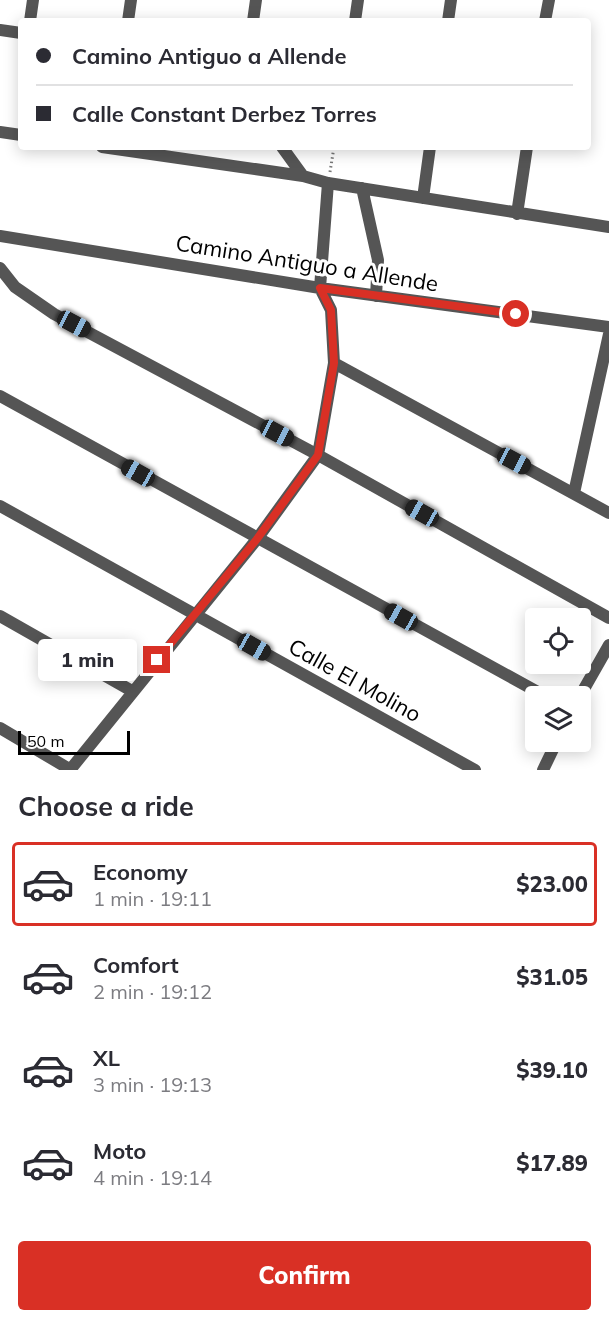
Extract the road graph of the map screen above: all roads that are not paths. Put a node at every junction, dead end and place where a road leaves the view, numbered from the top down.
1 (33, 0) edge
2 (131, 0) edge
3 (256, 0) edge
4 (358, 0) edge
5 (452, 0) edge
6 (549, 0) edge
7 (30, 18) edge
8 (128, 18) edge
9 (253, 18) edge
10 (355, 18) edge
11 (449, 18) edge
12 (546, 18) edge
13 (0, 30) edge
14 (18, 33) edge
15 (0, 132) edge
16 (18, 135) edge
17 (123, 150) edge
18 (284, 150) edge
19 (430, 150) edge
20 (527, 150) edge
21 (303, 176) junction
22 (328, 183) junction
23 (362, 188) junction
24 (423, 198) junction
25 (517, 213) junction
26 (609, 227) edge
27 (0, 236) edge
28 (0, 268) edge
29 (320, 288) junction
30 (376, 296) junction
31 (609, 327) edge
32 (609, 334) edge
33 (334, 363) junction
34 (0, 396) edge
35 (318, 455) junction
36 (574, 493) junction
37 (0, 506) edge
38 (609, 513) edge
39 (257, 539) junction
40 (195, 614) junction
41 (0, 616) edge
42 (609, 618) edge
43 (609, 645) edge
44 (527, 686) edge
45 (586, 686) edge
46 (132, 691) junction
47 (0, 728) edge
48 (552, 752) edge
49 (473, 769) edge
50 (70, 770) edge
51 (543, 770) edge

1 - 7 street
2 - 8 street
3 - 9 street
4 - 10 street
5 - 11 street
6 - 12 street
13 - 14 street
15 - 16 street
17 - 21 street
18 - 21 street
19 - 24 street
20 - 25 street
21 - 22 street
22 - 23 street
22 - 29 street
23 - 24 street
23 - 30 street
24 - 25 street
25 - 26 street
27 - 29 street, Camino Antiguo a Allende
28 - 35 street
29 - 30 street, Camino Antiguo a Allende
29 - 33 street
30 - 31 street, Camino Antiguo a Allende
32 - 36 street
33 - 35 street
33 - 36 street
34 - 39 street
35 - 39 street
35 - 42 street
36 - 38 street
37 - 40 street, Calle El Molino
39 - 40 street
39 - 44 street
40 - 46 street
40 - 49 street, Calle El Molino
41 - 46 street
43 - 45 street
46 - 50 street
47 - 50 street
48 - 51 street

